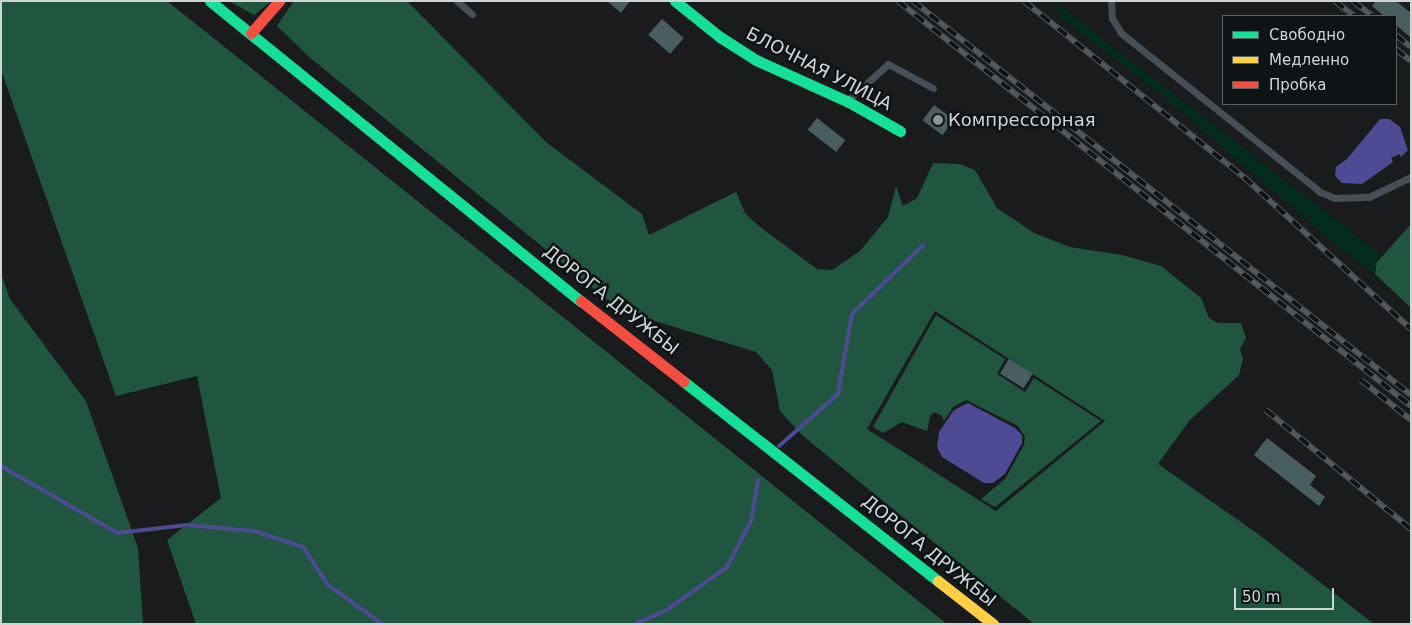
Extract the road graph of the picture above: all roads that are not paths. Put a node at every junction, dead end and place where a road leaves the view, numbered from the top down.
1 (210, 1) edge
2 (279, 1) edge
3 (457, 1) edge
4 (675, 1) edge
5 (1110, 1) edge
6 (472, 14) dead end
7 (251, 33) junction
8 (933, 88) dead end
9 (847, 101) junction
10 (900, 131) dead end
11 (1411, 177) edge
12 (993, 624) edge

1 - 7 main road, ДОРОГА ДРУЖБЫ
2 - 7 main road
3 - 6 lane
4 - 9 main road, БЛОЧНАЯ УЛИЦА
5 - 11 lane
7 - 12 main road, ДОРОГА ДРУЖБЫ
8 - 9 lane
9 - 10 main road, БЛОЧНАЯ УЛИЦА

